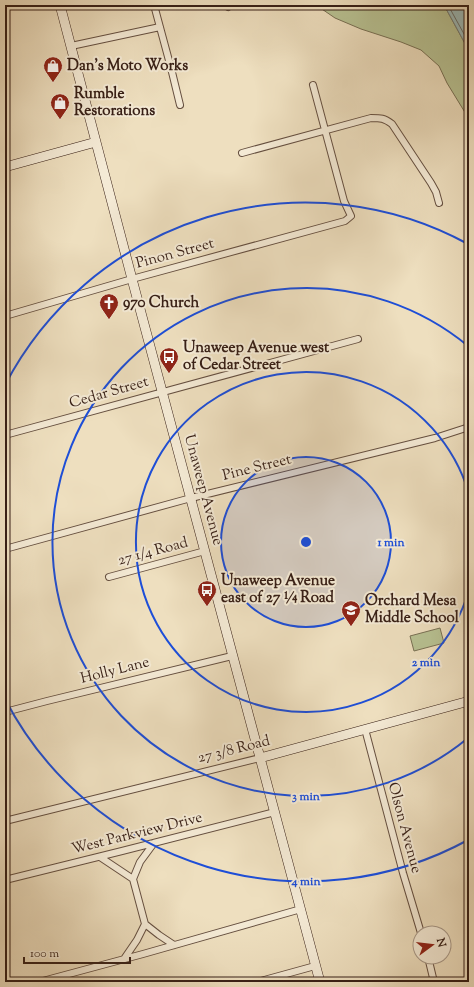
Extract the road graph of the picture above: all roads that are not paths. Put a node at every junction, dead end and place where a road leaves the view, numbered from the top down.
1 (60, 5) edge
2 (154, 5) edge
3 (160, 26) junction
4 (71, 46) junction
5 (312, 85) dead end
6 (180, 105) dead end
7 (324, 131) junction
8 (96, 142) junction
9 (242, 153) dead end
10 (5, 167) edge
11 (439, 203) dead end
12 (132, 279) junction
13 (5, 316) edge
14 (358, 339) dead end
15 (162, 392) junction
16 (469, 427) edge
17 (5, 435) edge
18 (191, 498) junction
19 (5, 548) edge
20 (205, 551) junction
21 (109, 577) dead end
22 (232, 656) junction
23 (469, 701) edge
24 (5, 712) edge
25 (365, 729) junction
26 (260, 758) junction
27 (275, 812) junction
28 (5, 821) edge
29 (154, 843) junction
30 (100, 857) junction
31 (133, 878) junction
32 (5, 880) edge
33 (301, 909) junction
34 (145, 924) junction
35 (418, 925) edge
36 (174, 945) junction
37 (124, 959) junction
38 (430, 965) edge
39 (315, 966) junction
40 (39, 982) edge
41 (256, 982) edge
42 (320, 982) edge
43 (434, 982) edge

1 - 4 main road, Unaweep Avenue
2 - 3 street
3 - 4 street
3 - 6 street
4 - 8 main road, Unaweep Avenue
5 - 7 street
7 - 9 street
7 - 11 street
7 - 12 street, Pinon Street
8 - 10 main road
8 - 12 main road, Unaweep Avenue
12 - 13 street, Pinon Street
12 - 15 main road, Unaweep Avenue
14 - 15 street, Cedar Street
15 - 17 street, Cedar Street
15 - 18 main road, Unaweep Avenue
16 - 18 street, Pine Street
18 - 19 street, Pine Street
18 - 20 main road, Unaweep Avenue
20 - 21 street, 27 1/4 Road
20 - 22 main road, Unaweep Avenue
22 - 24 street, Holly Lane
22 - 26 main road, Unaweep Avenue
23 - 25 main road, 27 3/8 Road
25 - 26 main road, 27 3/8 Road
25 - 35 street, Olson Avenue
26 - 27 main road, Unaweep Avenue
26 - 28 street, 27 3/8 Road
27 - 29 street, West Parkview Drive
27 - 33 main road, Unaweep Avenue
29 - 30 street, West Parkview Drive
29 - 31 street
30 - 31 street
30 - 32 street, West Parkview Drive
31 - 34 street
33 - 36 street
33 - 39 main road, Unaweep Avenue
34 - 36 street
34 - 37 street
36 - 37 street
37 - 40 street
38 - 43 street
39 - 41 street
39 - 42 main road, Unaweep Avenue

